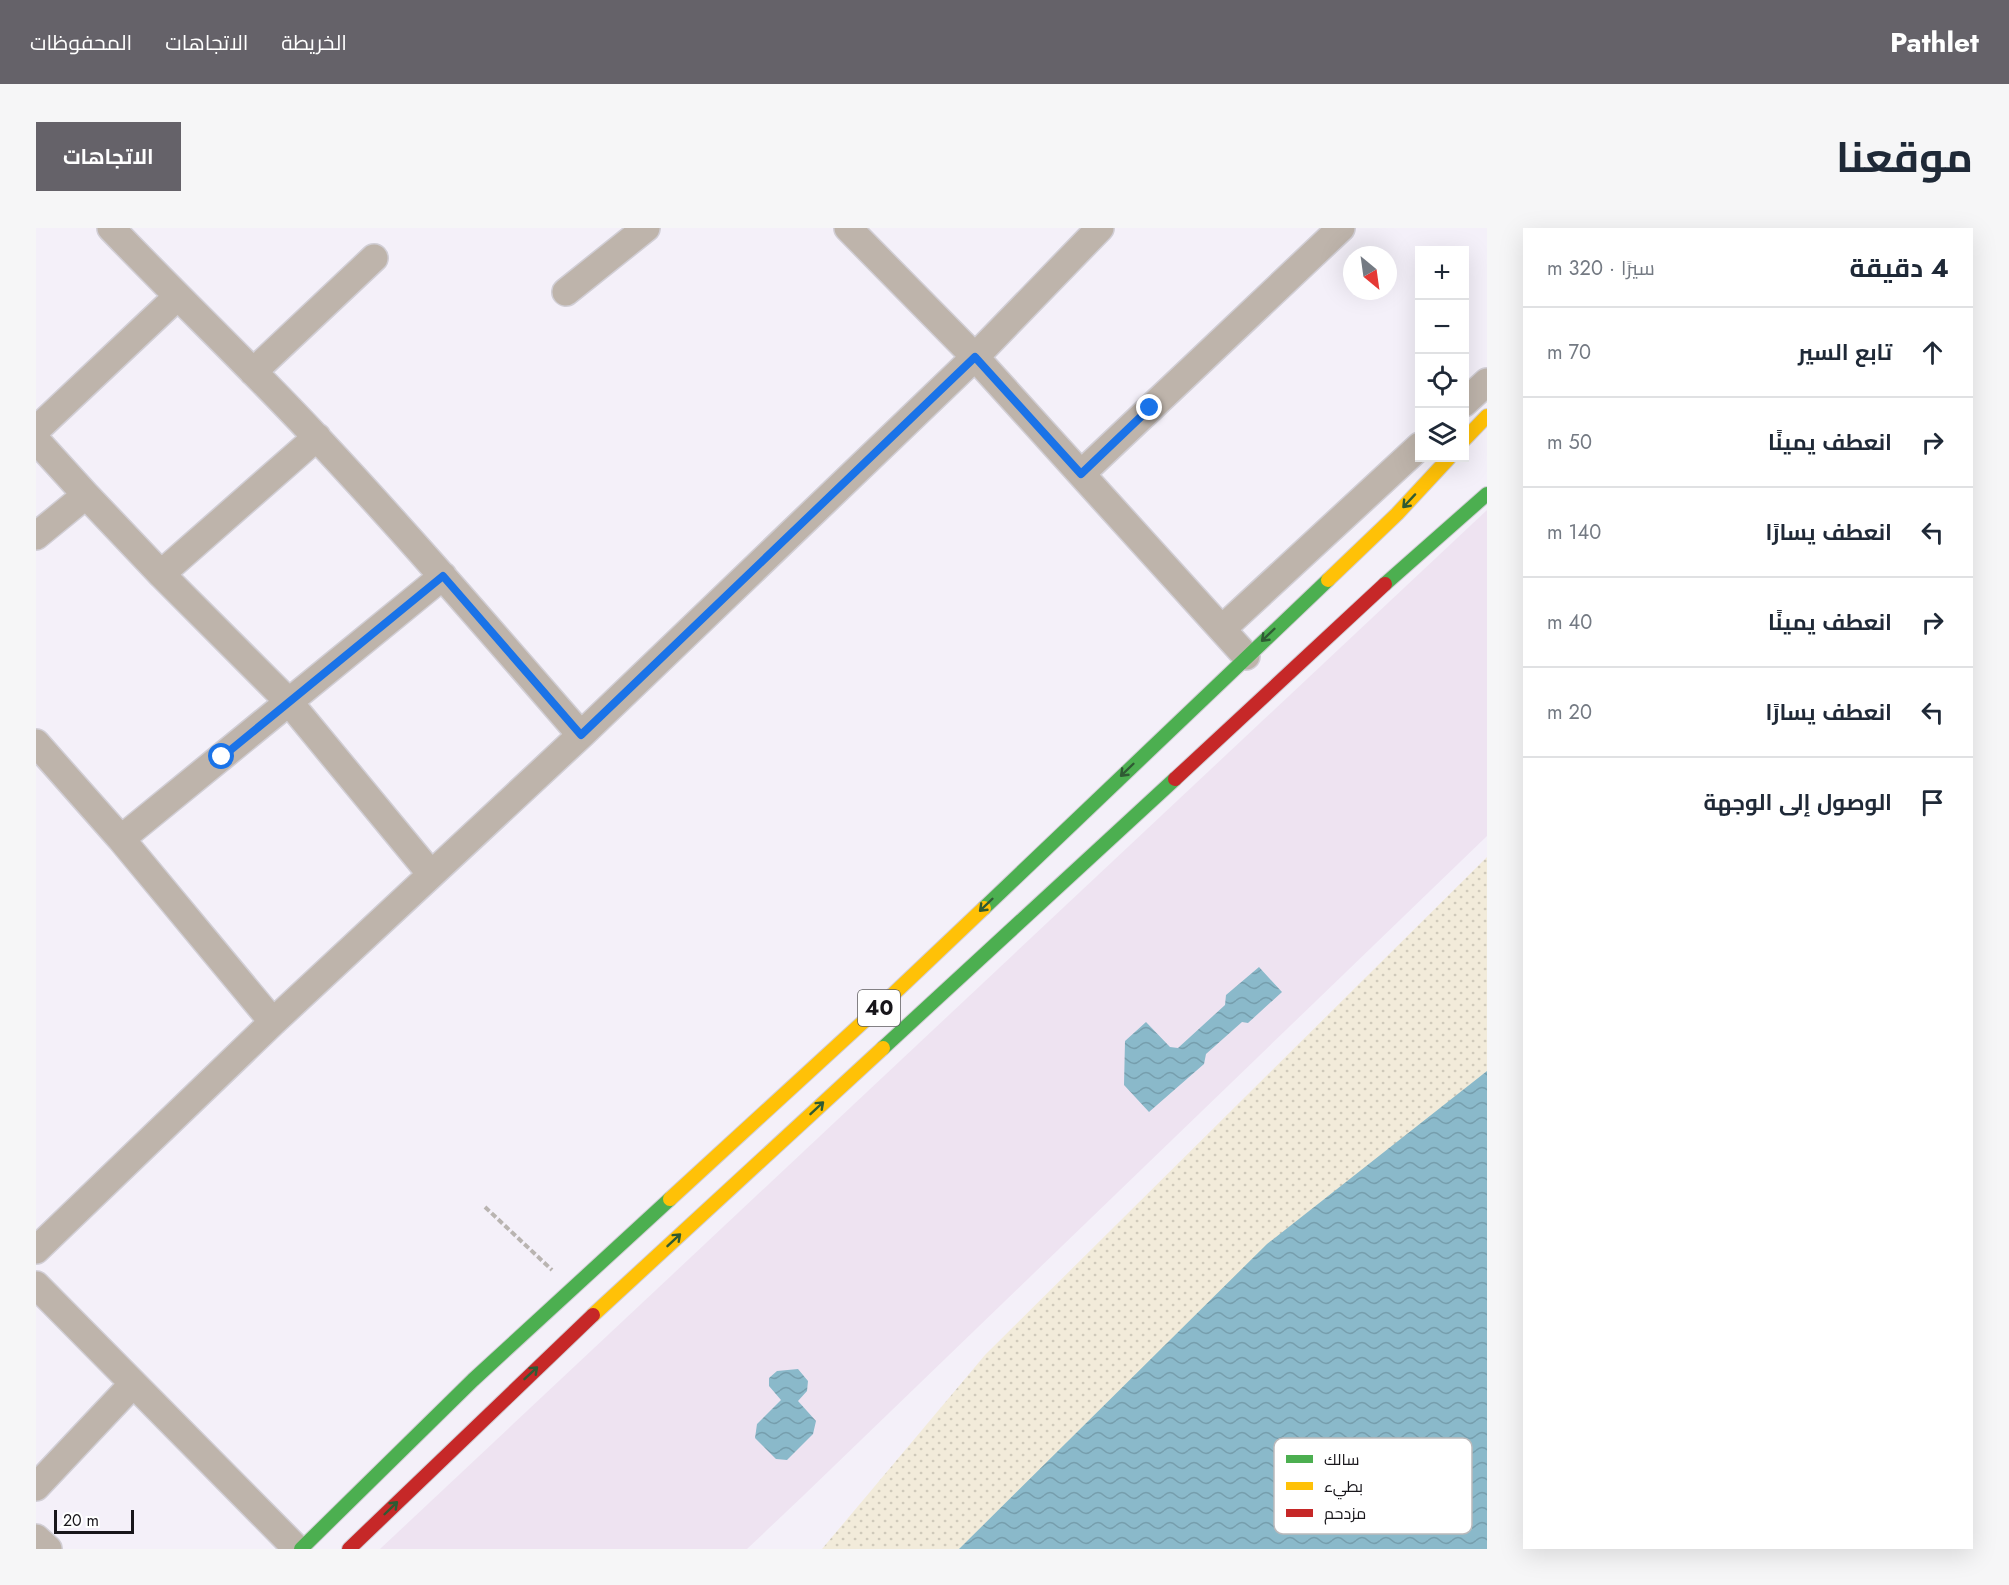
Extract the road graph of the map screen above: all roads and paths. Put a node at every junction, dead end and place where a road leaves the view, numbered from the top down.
1 (111, 228) edge
2 (646, 228) edge
3 (848, 228) edge
4 (1341, 228) edge
5 (1084, 234) edge
6 (374, 258) dead end
7 (566, 292) dead end
8 (177, 297) junction
9 (975, 357) junction
10 (253, 372) junction
11 (1487, 382) edge
12 (1469, 398) edge
13 (1487, 416) edge
14 (36, 430) edge
15 (1469, 435) edge
16 (317, 437) junction
17 (36, 440) edge
18 (1415, 450) edge
19 (1445, 462) edge
20 (1081, 474) junction
21 (1487, 494) edge
22 (86, 495) junction
23 (36, 536) edge
24 (161, 574) junction
25 (443, 576) junction
26 (1222, 629) junction
27 (1246, 656) junction
28 (289, 702) junction
29 (581, 735) junction
30 (36, 743) edge
31 (121, 839) junction
32 (431, 874) junction
33 (898, 1012) junction
34 (273, 1022) junction
35 (485, 1207) dead end
36 (36, 1250) edge
37 (36, 1285) edge
38 (571, 1288) junction
39 (133, 1384) junction
40 (36, 1487) edge
41 (36, 1538) edge
42 (48, 1549) edge
43 (299, 1549) edge
44 (349, 1549) edge

1 - 8 street
2 - 7 street
3 - 9 street
4 - 20 street
5 - 9 street
6 - 10 street
8 - 10 street
8 - 14 street
9 - 20 street
9 - 29 street
10 - 16 street
11 - 12 street
13 - 15 highway
16 - 24 street
16 - 25 street
17 - 22 street
18 - 26 street
19 -> 27 highway, 40
20 - 26 street
21 - 33 highway, 40
22 - 23 street
22 - 24 street
24 - 28 street
25 - 28 street
25 - 29 street
26 - 27 street
27 -> 33 highway, 40
28 - 31 street
28 - 32 street
29 - 32 street
30 - 31 street
31 - 34 street
32 - 34 street
33 - 38 highway, 40
44 -> 33 highway, 40
34 - 36 street
35 - 38 path
37 - 39 street
38 - 43 highway, 40
39 - 40 street
39 - 43 street
41 - 42 street

